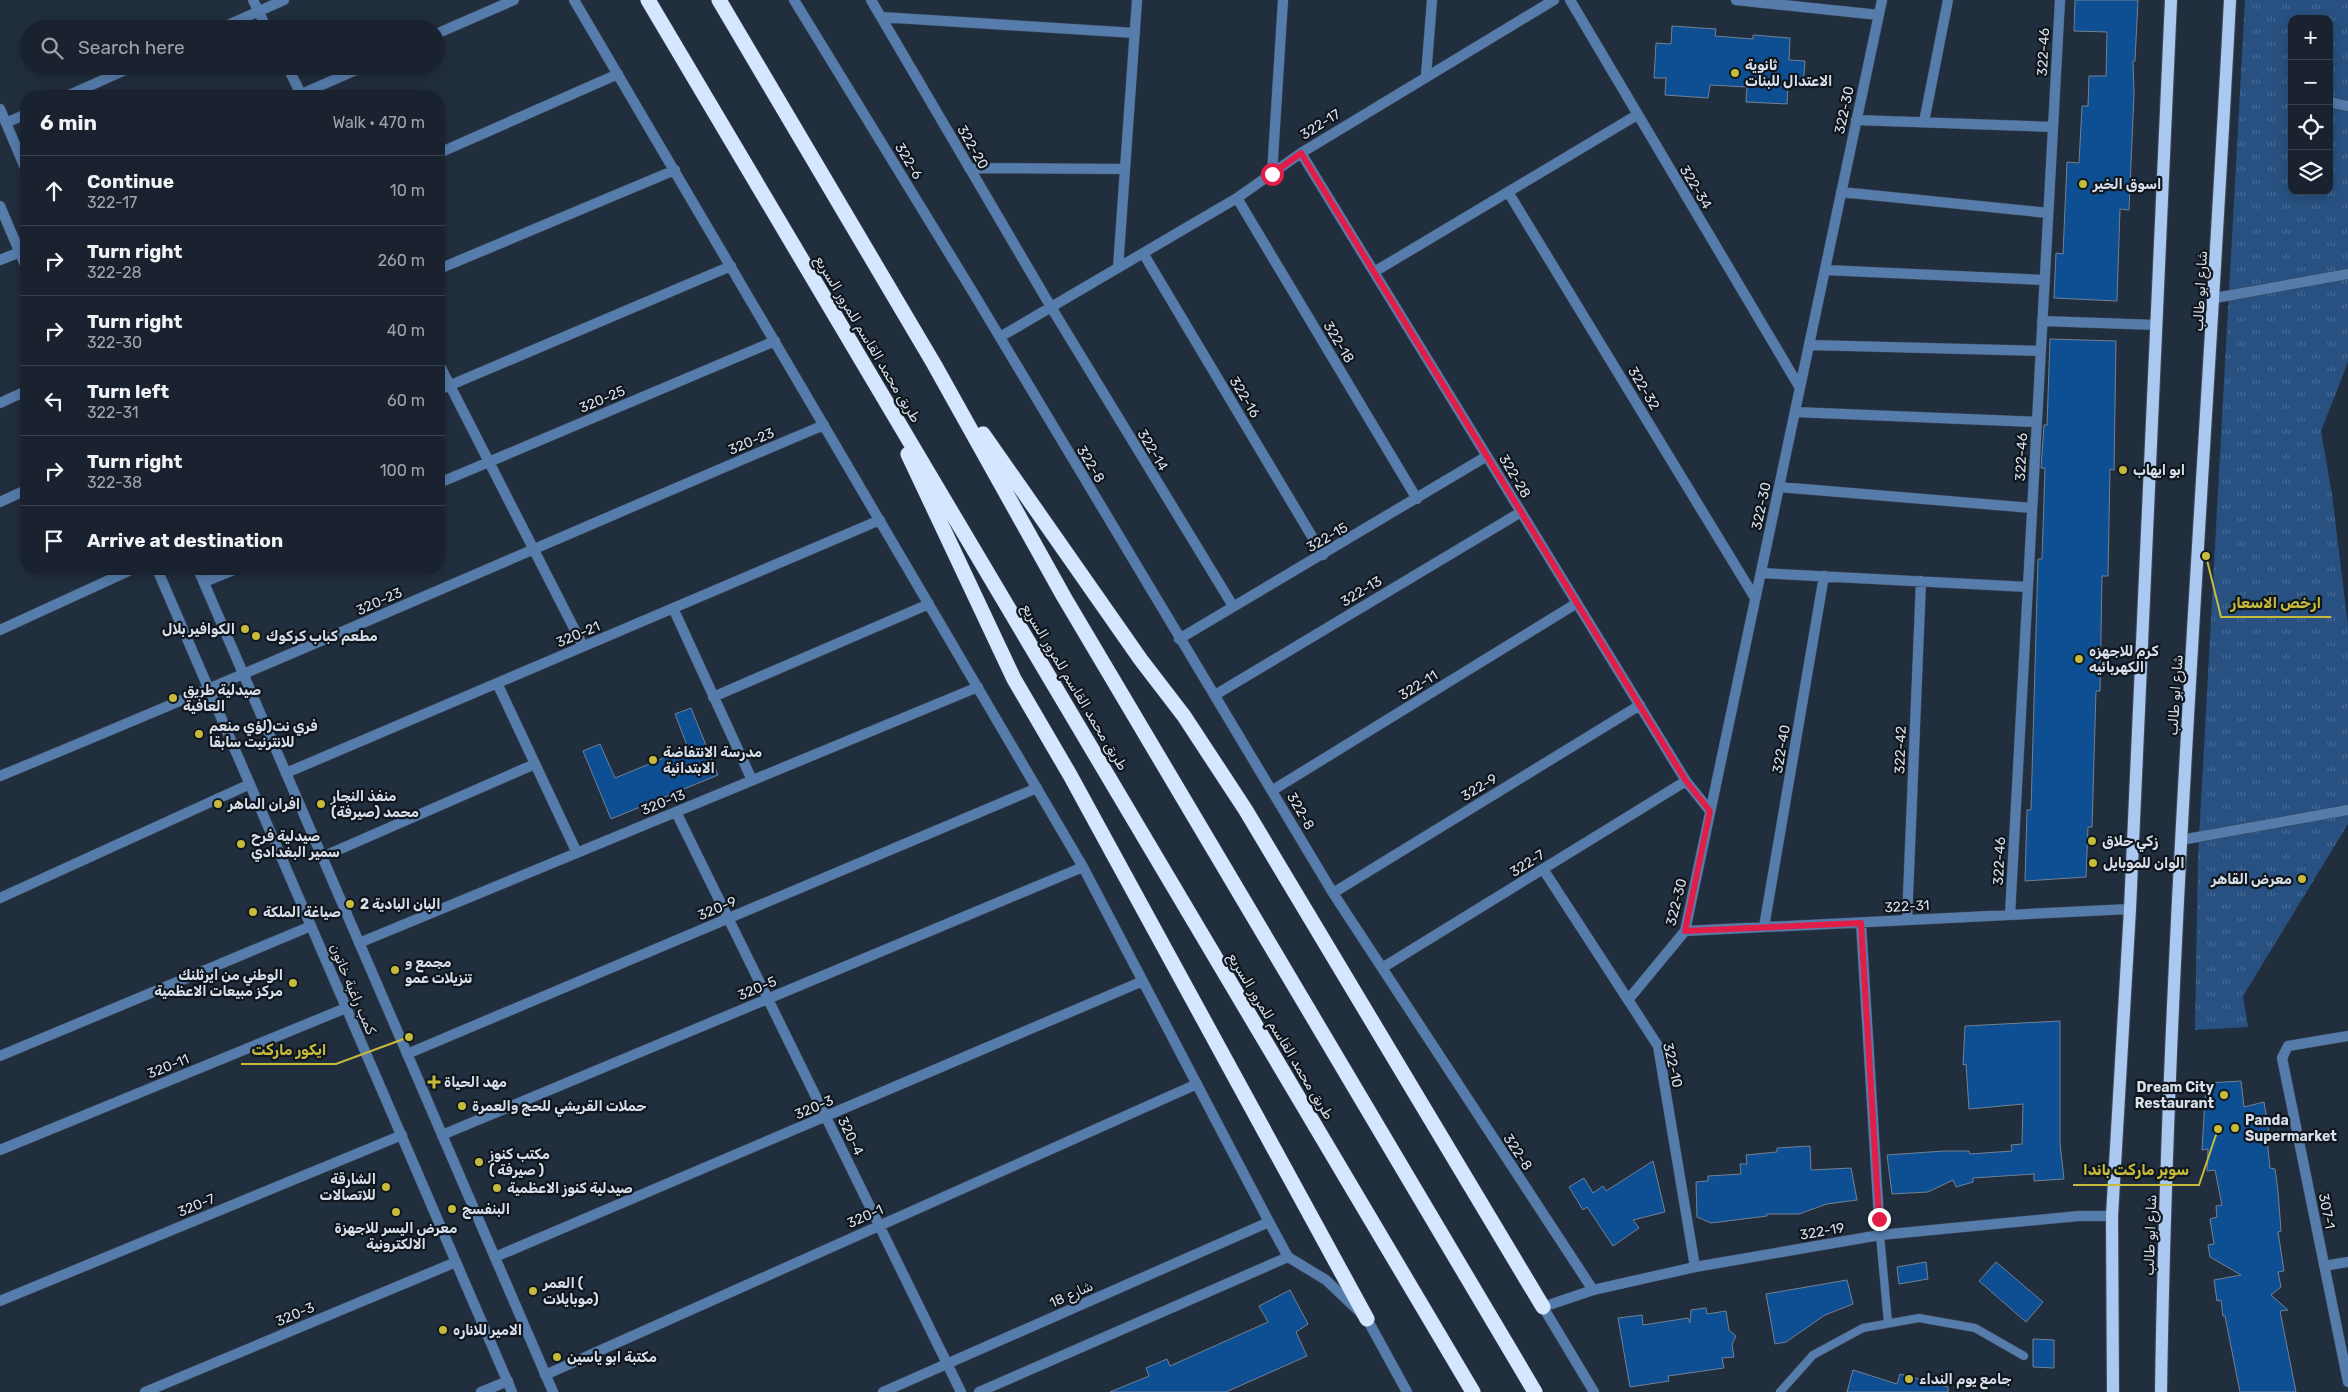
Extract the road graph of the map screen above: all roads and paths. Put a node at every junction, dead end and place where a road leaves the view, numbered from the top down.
1 (253, 0) edge
2 (284, 0) edge
3 (514, 0) edge
4 (574, 0) edge
5 (648, 0) edge
6 (719, 0) edge
7 (794, 0) edge
8 (871, 0) edge
9 (1137, 0) edge
10 (1284, 0) edge
11 (1432, 0) edge
12 (1554, 0) edge
13 (1570, 0) edge
14 (1736, 0) edge
15 (1882, 0) edge
16 (1948, 0) edge
17 (2060, 0) edge
18 (2171, 0) edge
19 (2230, 0) edge
20 (258, 11) junction
21 (1879, 14) junction
22 (881, 17) junction
23 (238, 20) edge
24 (262, 20) edge
25 (445, 30) edge
26 (1135, 33) junction
27 (618, 74) junction
28 (114, 75) edge
29 (291, 75) edge
30 (346, 75) edge
31 (1426, 76) junction
32 (80, 90) edge
33 (297, 90) edge
34 (313, 90) edge
35 (2333, 103) edge
36 (2348, 106) edge
37 (0, 109) edge
38 (1637, 115) junction
39 (20, 117) edge
40 (1856, 120) junction
41 (1924, 122) junction
42 (6, 123) junction
43 (2053, 127) junction
44 (445, 150) edge
45 (1301, 153) junction
46 (20, 156) edge
47 (969, 168) junction
48 (1125, 169) junction
49 (675, 170) junction
50 (1272, 174) junction
51 (1508, 192) junction
52 (1841, 192) junction
53 (1237, 198) junction
54 (0, 206) edge
55 (2048, 212) junction
56 (20, 252) joint
57 (1143, 253) junction
58 (0, 260) edge
59 (445, 266) edge
60 (731, 266) junction
61 (1118, 268) junction
62 (1825, 270) junction
63 (1374, 272) junction
64 (2348, 274) edge
65 (2044, 280) junction
66 (2215, 298) junction
67 (1051, 307) junction
68 (2042, 321) junction
69 (2156, 325) junction
70 (1000, 337) junction
71 (775, 341) junction
72 (1809, 345) junction
73 (2041, 351) junction
74 (934, 364) junction
75 (445, 375) edge
76 (871, 376) junction
77 (450, 385) junction
78 (445, 387) edge
79 (1800, 388) junction
80 (20, 395) edge
81 (0, 403) edge
82 (1795, 412) junction
83 (2037, 422) junction
84 (824, 425) junction
85 (1487, 456) junction
86 (489, 462) junction
87 (445, 480) edge
88 (1779, 487) junction
89 (20, 493) edge
90 (1417, 499) junction
91 (0, 502) edge
92 (2032, 508) junction
93 (1521, 512) junction
94 (880, 520) junction
95 (533, 548) junction
96 (1323, 555) junction
97 (1760, 573) junction
98 (120, 575) edge
99 (160, 575) edge
100 (201, 575) edge
101 (221, 575) edge
102 (1824, 576) junction
103 (1921, 581) junction
104 (204, 582) junction
105 (2028, 587) junction
106 (1755, 598) junction
107 (1577, 603) junction
108 (929, 604) junction
109 (1233, 606) junction
110 (673, 608) junction
111 (0, 630) edge
112 (1179, 639) junction
113 (584, 646) junction
114 (244, 675) junction
115 (497, 683) junction
116 (978, 687) junction
117 (209, 690) junction
118 (1215, 695) junction
119 (713, 697) junction
120 (1640, 705) junction
121 (535, 764) junction
122 (286, 773) junction
123 (0, 776) edge
124 (752, 780) junction
125 (1686, 781) junction
126 (250, 784) junction
127 (1037, 788) junction
128 (1273, 790) junction
129 (2348, 810) edge
130 (1710, 811) junction
131 (676, 812) junction
132 (2180, 840) junction
133 (577, 853) junction
134 (322, 857) junction
135 (1083, 867) junction
136 (1543, 869) junction
137 (1333, 893) junction
138 (0, 898) edge
139 (2130, 909) junction
140 (2010, 915) junction
141 (729, 918) junction
142 (1907, 920) junction
143 (1861, 923) junction
144 (311, 926) junction
145 (1764, 927) junction
146 (1685, 931) junction
147 (359, 943) junction
148 (1382, 968) junction
149 (1143, 981) junction
150 (768, 998) junction
151 (1628, 1000) junction
152 (346, 1008) junction
153 (2348, 1036) edge
154 (407, 1054) junction
155 (0, 1056) edge
156 (1197, 1084) junction
157 (826, 1117) junction
158 (402, 1135) junction
159 (442, 1135) junction
160 (0, 1150) edge
161 (2112, 1216) junction
162 (1269, 1222) junction
163 (879, 1225) junction
164 (1880, 1235) junction
165 (495, 1257) junction
166 (1288, 1257) junction
167 (456, 1262) junction
168 (2348, 1262) edge
169 (2324, 1266) junction
170 (1695, 1267) junction
171 (1592, 1290) junction
172 (0, 1301) edge
173 (1543, 1307) junction
174 (1367, 1318) junction
175 (1888, 1324) junction
176 (2024, 1356) dead end
177 (947, 1364) junction
178 (545, 1375) junction
179 (508, 1381) junction
180 (2348, 1382) edge
181 (145, 1392) edge
182 (481, 1392) edge
183 (512, 1392) edge
184 (553, 1392) edge
185 (883, 1392) edge
186 (961, 1392) edge
187 (979, 1392) edge
188 (1407, 1392) edge
189 (1473, 1392) edge
190 (1535, 1392) edge
191 (1594, 1392) edge
192 (1780, 1392) edge
193 (2113, 1392) edge
194 (2161, 1392) edge

1 - 20 street
2 - 20 street
3 - 25 street
4 - 27 street
5 - 76 highway, طريق محمد القاسم للمرور السريع
6 - 74 highway
7 - 70 street, 322-6
8 - 22 street, 322-20
9 - 26 street
10 - 50 street
11 - 31 street
12 - 31 street, 322-17
13 - 38 street, 322-34
14 - 21 street
15 - 21 street, 322-30
16 - 41 street
17 - 43 street, 322-46
18 - 69 main road
19 - 66 main road, شارع ابو طالب
20 - 23 street
20 - 24 street
21 - 40 street, 322-30
22 - 26 street
22 - 47 street, 322-20
26 - 48 street
27 - 44 street
27 - 49 street
28 - 32 street
29 - 33 street
30 - 34 street
31 - 45 street, 322-17
35 - 36 street
37 - 42 street
38 - 51 street
38 - 79 street, 322-34
39 - 42 street
40 - 41 street
40 - 52 street, 322-30
41 - 43 street
42 - 46 street
43 - 55 street, 322-46
45 - 50 street, 322-17
45 - 63 street, 322-28
47 - 48 street
47 - 67 street, 322-20
48 - 61 street
49 - 59 street
49 - 60 street
50 - 53 street, 322-17
51 - 63 street
51 - 106 street, 322-32
52 - 55 street
52 - 62 street, 322-30
53 - 57 street, 322-17
53 - 90 street, 322-18
54 - 56 street
55 - 65 street, 322-46
56 - 58 street
57 - 61 street, 322-17
57 - 96 street, 322-16
60 - 71 street
60 - 77 street
61 - 67 street, 322-17
62 - 65 street
62 - 72 street, 322-30
63 - 85 street, 322-28
64 - 66 street
65 - 68 street, 322-46
66 - 132 main road, شارع ابو طالب
67 - 70 street, 322-17
67 - 109 street, 322-14
68 - 69 street
68 - 73 street, 322-46
69 - 139 main road
70 - 112 street, 322-8
71 - 84 street
71 - 86 street, 320-25
72 - 73 street
72 - 79 street, 322-30
73 - 83 street, 322-46
74 - 173 highway
74 - 190 highway
75 - 77 street
76 - 174 highway
76 - 189 highway, طريق محمد القاسم للمرور السريع
77 - 78 street
77 - 86 street
79 - 82 street, 322-30
80 - 81 street
82 - 83 street
82 - 88 street, 322-30
83 - 92 street, 322-46
84 - 94 street
84 - 95 street, 320-23
85 - 90 street, 322-15
85 - 93 street, 322-28
86 - 87 street, 320-25
86 - 95 street
88 - 92 street
88 - 97 street, 322-30
89 - 91 street
90 - 96 street, 322-15
92 - 105 street, 322-46
93 - 107 street, 322-28
93 - 118 street, 322-13
94 - 108 street
94 - 110 street, 320-21
95 - 113 street
95 - 114 street, 320-23
96 - 109 street, 322-15
97 - 102 street
97 - 106 street, 322-30
98 - 111 street
99 - 117 street, كمب راغبة خاتون
100 - 104 street, كمب راغبة خاتون
101 - 104 street
102 - 103 street
102 - 145 street, 322-40
103 - 105 street
103 - 142 street, 322-42
104 - 114 street, كمب راغبة خاتون
105 - 140 street, 322-46
106 - 130 street, 322-30
107 - 120 street, 322-28
107 - 128 street, 322-11
108 - 116 street
108 - 119 street
109 - 112 street, 322-15
110 - 113 street, 320-21
110 - 119 street
112 - 118 street, 322-8
113 - 115 street, 320-21
114 - 117 street, 320-23
114 - 122 street, كمب راغبة خاتون
115 - 121 street
115 - 122 street, 320-21
116 - 124 street, 320-13
116 - 127 street
117 - 123 street, 320-23
117 - 126 street, كمب راغبة خاتون
118 - 128 street, 322-8
119 - 124 street
120 - 125 street, 322-28
120 - 137 street, 322-9
121 - 133 street
121 - 134 street
122 - 134 street, كمب راغبة خاتون
124 - 131 street, 320-13
125 - 130 street, 322-28
125 - 136 street, 322-7
126 - 138 street
126 - 144 street, كمب راغبة خاتون
127 - 135 street
127 - 141 street, 320-9
128 - 137 street, 322-8
129 - 132 street
130 - 146 street, 322-30
131 - 133 street, 320-13
131 - 141 street, 320-4
132 - 194 main road, شارع ابو طالب
133 - 147 street, 320-13
134 - 147 street, كمب راغبة خاتون
135 - 149 street
135 - 150 street, 320-5
136 - 148 street, 322-7
136 - 151 street, 322-10
137 - 148 street, 322-8
139 - 140 street, 322-31
139 - 161 main road
140 - 142 street, 322-31
141 - 150 street, 320-4
141 - 154 street, 320-9
142 - 143 street, 322-31
143 - 145 street, 322-31
143 - 164 street
144 - 152 street, كمب راغبة خاتون
144 - 155 street
145 - 146 street, 322-31
146 - 151 street, 322-30
147 - 154 street, كمب راغبة خاتون
148 - 171 street, 322-8
149 - 156 street
149 - 157 street, 320-3
150 - 157 street, 320-4
150 - 159 street, 320-5
151 - 170 street, 322-10
152 - 158 street, كمب راغبة خاتون
152 - 160 street, 320-11
153 - 169 street, 307-1
154 - 159 street, كمب راغبة خاتون
156 - 162 street
156 - 163 street, 320-1
157 - 163 street, 320-4
157 - 165 street, 320-3
158 - 167 street, كمب راغبة خاتون
158 - 172 street, 320-7
159 - 165 street, كمب راغبة خاتون
161 - 164 street, 322-19
161 - 193 main road
162 - 166 street
162 - 177 street, شارع 18
163 - 177 street, 320-4
163 - 178 street, 320-1
164 - 170 street, 322-19
164 - 175 lane
165 - 178 street, كمب راغبة خاتون
166 - 174 street
166 - 187 street
167 - 179 street, كمب راغبة خاتون
167 - 181 street, 320-3
168 - 169 street
169 - 180 street, 307-1
170 - 171 street, 322-19
171 - 173 street, 322-19
173 - 191 street
174 - 188 street
175 - 176 lane
175 - 192 lane
177 - 185 street, شارع 18
177 - 186 street, 320-4
178 - 184 street, كمب راغبة خاتون
179 - 182 street
179 - 183 street, كمب راغبة خاتون

